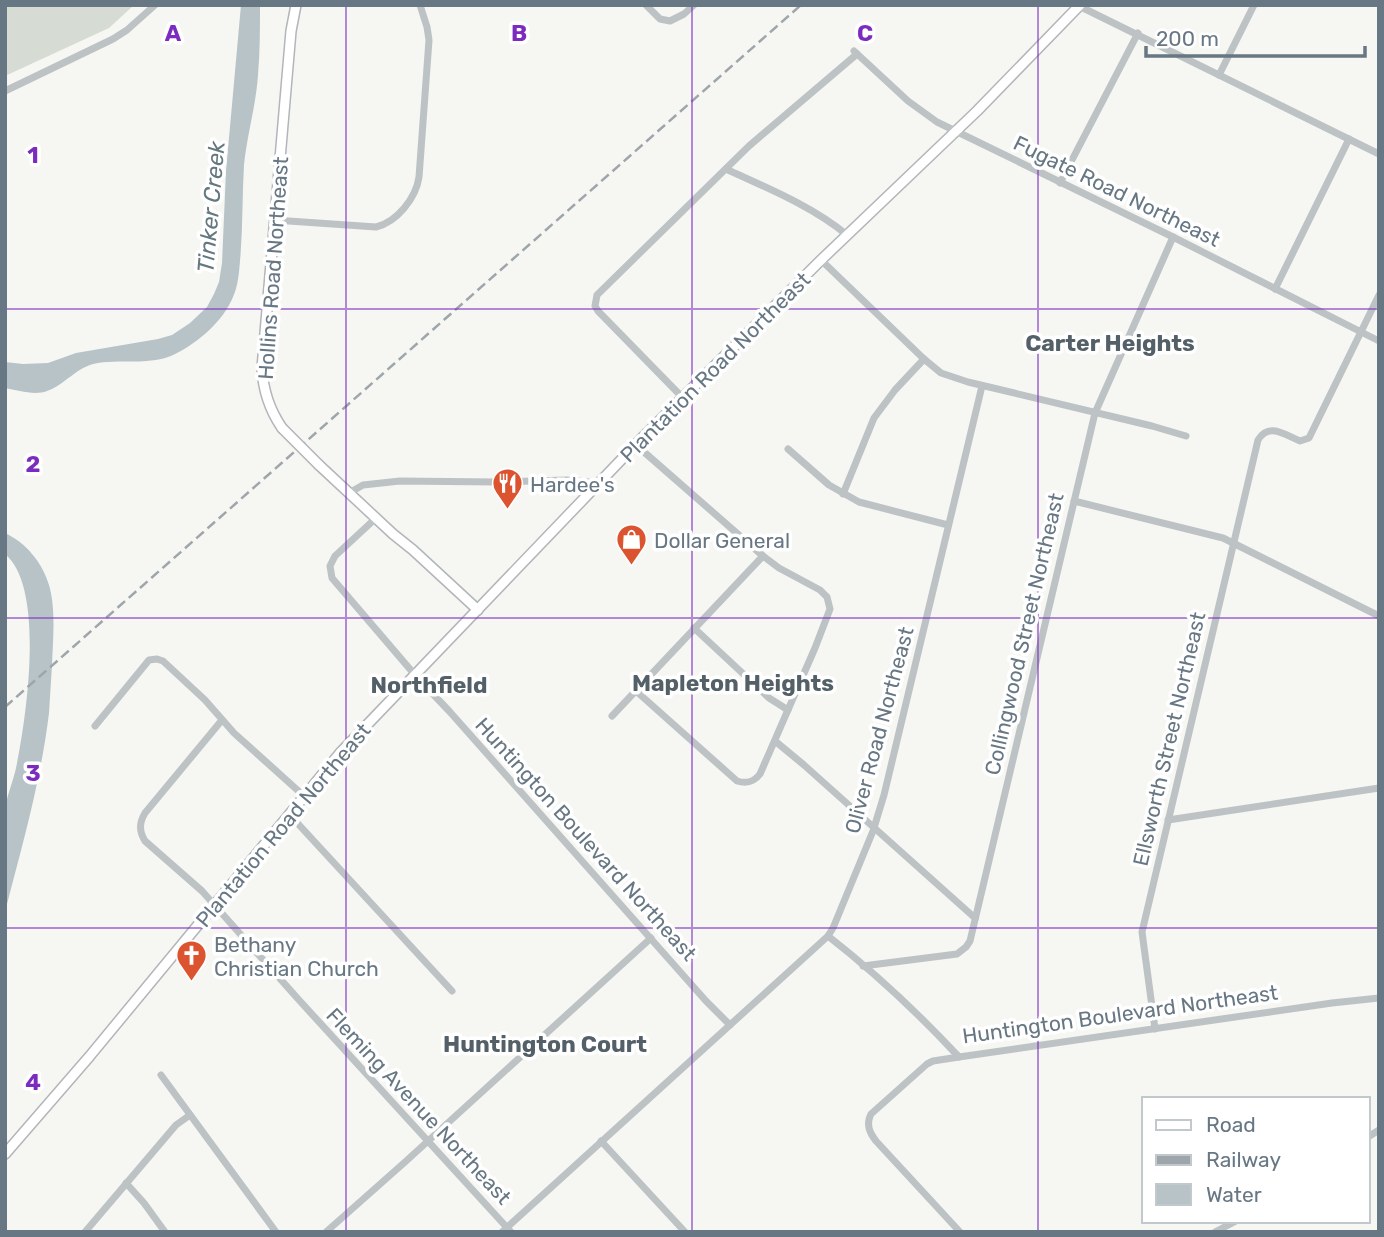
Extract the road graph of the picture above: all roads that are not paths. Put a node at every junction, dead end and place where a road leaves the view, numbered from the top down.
1 (155, 5) edge
2 (296, 5) edge
3 (420, 5) edge
4 (646, 5) edge
5 (694, 5) edge
6 (1080, 5) edge
7 (1254, 5) edge
8 (1138, 33) junction
9 (1219, 75) junction
10 (5, 91) edge
11 (955, 132) junction
12 (1349, 139) junction
13 (1379, 154) edge
14 (726, 169) junction
15 (1060, 183) junction
16 (274, 220) junction
17 (847, 235) junction
18 (1172, 237) junction
19 (821, 260) junction
20 (1275, 289) junction
21 (1379, 295) edge
22 (1361, 332) junction
23 (1379, 341) edge
24 (924, 359) junction
25 (982, 386) junction
26 (683, 398) junction
27 (1095, 413) junction
28 (1186, 436) dead end
29 (635, 445) junction
30 (788, 449) dead end
31 (600, 483) junction
32 (349, 493) junction
33 (843, 494) junction
34 (1074, 501) junction
35 (376, 518) junction
36 (948, 525) junction
37 (1234, 543) junction
38 (763, 556) junction
39 (478, 610) junction
40 (1379, 616) edge
41 (694, 628) junction
42 (415, 675) junction
43 (636, 691) junction
44 (788, 710) junction
45 (612, 716) dead end
46 (222, 720) junction
47 (95, 726) dead end
48 (775, 741) junction
49 (1379, 788) edge
50 (304, 796) junction
51 (289, 814) junction
52 (1168, 820) junction
53 (874, 828) junction
54 (214, 905) junction
55 (975, 918) junction
56 (828, 936) junction
57 (650, 938) junction
58 (863, 965) junction
59 (452, 991) dead end
60 (1379, 998) edge
61 (730, 1025) junction
62 (1155, 1029) junction
63 (959, 1057) junction
64 (161, 1075) dead end
65 (190, 1115) junction
66 (428, 1141) junction
67 (601, 1141) junction
68 (5, 1154) edge
69 (125, 1183) junction
70 (1232, 1223) edge
71 (507, 1230) edge
72 (680, 1230) edge
73 (85, 1232) edge
74 (165, 1232) edge
75 (276, 1232) edge
76 (326, 1232) edge
77 (960, 1232) edge
78 (1215, 1232) edge

1 - 10 street
2 - 16 main road, Hollins Road Northeast
3 - 16 street
4 - 5 street
6 - 8 street
6 - 11 main road, Plantation Road Northeast
7 - 9 street
8 - 9 street
8 - 15 street
9 - 12 street
11 - 14 street, Fugate Road Northeast
11 - 15 street, Fugate Road Northeast
11 - 17 main road, Plantation Road Northeast
12 - 13 street
12 - 20 street
14 - 17 street
14 - 26 street
15 - 18 street, Fugate Road Northeast
16 - 32 main road, Hollins Road Northeast, bridge
17 - 19 main road, Plantation Road Northeast
18 - 20 street, Fugate Road Northeast
18 - 27 street, Collingwood Street Northeast
19 - 24 street
19 - 26 main road, Plantation Road Northeast
20 - 22 street, Fugate Road Northeast
21 - 22 street
22 - 23 street, Fugate Road Northeast
22 - 37 street, Ellsworth Street Northeast
24 - 25 street
24 - 33 street
25 - 27 street
25 - 36 street, Oliver Road Northeast
26 - 29 main road, Plantation Road Northeast
27 - 28 street
27 - 34 street, Collingwood Street Northeast
29 - 31 main road, Plantation Road Northeast
29 - 38 street
30 - 33 street
31 - 32 street
31 - 39 main road, Plantation Road Northeast
32 - 35 main road, Hollins Road Northeast
33 - 36 street
34 - 37 street
34 - 55 street, Collingwood Street Northeast
35 - 39 main road, Hollins Road Northeast
35 - 42 street, Huntington Boulevard Northeast
36 - 53 street, Oliver Road Northeast
37 - 40 street
37 - 52 street, Ellsworth Street Northeast
38 - 41 street
38 - 44 street
39 - 42 main road, Plantation Road Northeast
41 - 43 street
41 - 44 street
42 - 50 main road, Plantation Road Northeast
42 - 57 street, Huntington Boulevard Northeast
43 - 45 street
43 - 48 street
44 - 48 street
46 - 47 street
46 - 50 street
46 - 54 street, Fleming Avenue Northeast
48 - 53 street
49 - 52 street
50 - 51 main road, Plantation Road Northeast
51 - 54 main road, Plantation Road Northeast
51 - 59 street
52 - 62 street, Ellsworth Street Northeast
53 - 55 street
53 - 56 street, Oliver Road Northeast
54 - 66 street, Fleming Avenue Northeast
54 - 68 main road, Plantation Road Northeast
55 - 58 street, Collingwood Street Northeast
56 - 58 street, Huntington Boulevard Northeast
56 - 61 street, Oliver Road Northeast
57 - 61 street, Huntington Boulevard Northeast
57 - 66 street
58 - 63 street, Huntington Boulevard Northeast
60 - 62 street, Huntington Boulevard Northeast
61 - 67 street, Oliver Road Northeast
62 - 63 street, Huntington Boulevard Northeast
63 - 77 street
64 - 65 street
65 - 69 street
65 - 75 street
66 - 71 street, Fleming Avenue Northeast
66 - 76 street
67 - 71 street, Oliver Road Northeast
67 - 72 street
69 - 73 street
69 - 74 street
70 - 78 street

